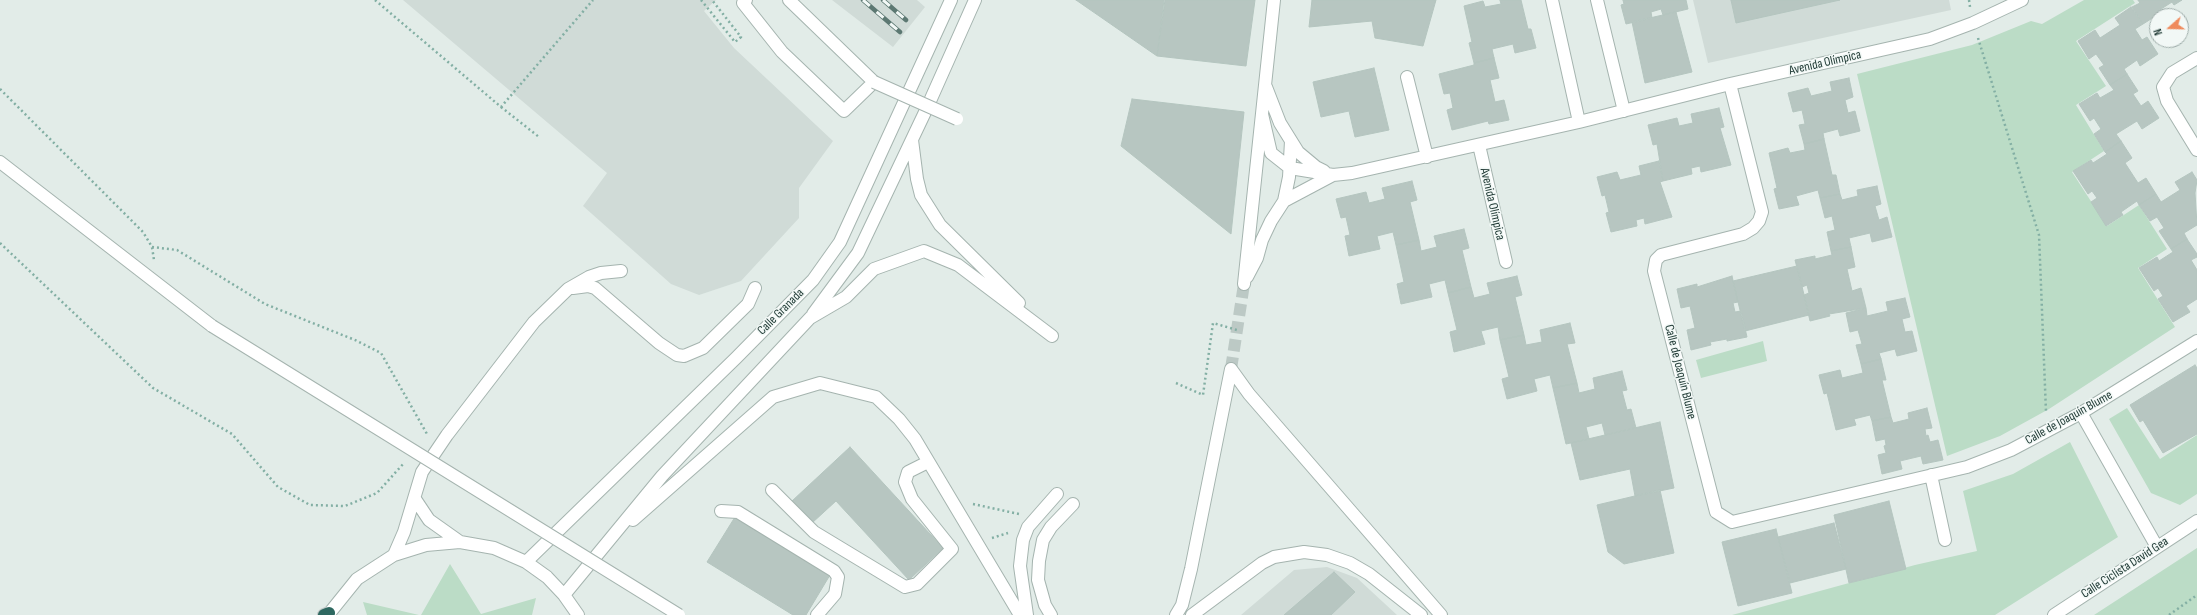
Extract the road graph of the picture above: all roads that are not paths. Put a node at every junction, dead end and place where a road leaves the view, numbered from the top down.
1 (746, 0) edge
2 (789, 0) edge
3 (950, 0) edge
4 (975, 0) edge
5 (1274, 0) edge
6 (1552, 0) edge
7 (1597, 0) edge
8 (2022, 0) edge
9 (2197, 58) edge
10 (1407, 77) dead end
11 (874, 82) junction
12 (1730, 84) junction
13 (1265, 86) junction
14 (1624, 111) junction
15 (1262, 114) junction
16 (957, 119) dead end
17 (1579, 122) junction
18 (912, 140) junction
19 (1291, 141) junction
20 (1479, 145) junction
21 (2197, 150) edge
22 (1427, 157) junction
23 (0, 162) edge
24 (1290, 168) junction
25 (1333, 175) junction
26 (1284, 201) junction
27 (1506, 262) dead end
28 (621, 270) dead end
29 (755, 288) dead end
30 (568, 289) junction
31 (810, 318) junction
32 (2197, 341) edge
33 (2081, 413) junction
34 (928, 462) junction
35 (1932, 475) junction
36 (772, 490) dead end
37 (1057, 494) dead end
38 (415, 499) junction
39 (1073, 504) dead end
40 (721, 511) dead end
41 (2197, 521) edge
42 (616, 533) junction
43 (1945, 540) dead end
44 (460, 542) junction
45 (2157, 547) junction
46 (394, 555) junction
47 (526, 562) junction
48 (564, 595) junction
49 (327, 614) edge
50 (578, 615) edge
51 (679, 615) edge
52 (817, 615) edge
53 (1020, 615) edge
54 (1027, 615) edge
55 (1051, 615) edge
56 (1176, 615) edge
57 (1192, 615) edge
58 (1421, 615) edge
59 (1441, 615) edge
60 (2054, 615) edge

1 - 11 street
2 - 11 street
3 - 47 street, Calle Granada
4 - 18 street, Calle Granada
5 - 13 street
6 - 17 street
7 - 14 street
8 - 12 street, Avenida Olímpica
9 - 21 street
10 - 22 street
11 - 16 street, bridge
12 - 14 street, Avenida Olímpica
12 - 35 street, Calle de Joaquín Blume
13 - 15 street
13 - 19 street
14 - 17 street, Avenida Olímpica
15 - 24 street, Avenida Olímpica
15 - 26 street, Avenida Olímpica
17 - 20 street, Avenida Olímpica
18 - 31 street, Calle Granada
18 - 31 street
19 - 24 street
19 - 25 street
20 - 22 street, Avenida Olímpica
20 - 27 street, Avenida Olímpica
22 - 25 street, Avenida Olímpica
23 - 51 street, bridge
24 - 25 street, Avenida Olímpica
24 - 26 street
25 - 26 street, Avenida Olímpica
28 - 30 street
29 - 30 street
30 - 38 street
31 - 42 street
32 - 33 street, Calle de Joaquín Blume
33 - 35 street, Calle de Joaquín Blume
33 - 45 street
34 - 36 street
34 - 42 street
34 - 53 street
35 - 43 street
37 - 54 street
38 - 44 street
38 - 46 street
39 - 55 street
40 - 52 street
41 - 45 street, Calle Ciclista David Gea
42 - 48 street
44 - 46 street
44 - 47 street
45 - 60 street, Calle Ciclista David Gea
46 - 49 street
47 - 48 street
48 - 50 street
56 - 59 street
57 - 58 street

